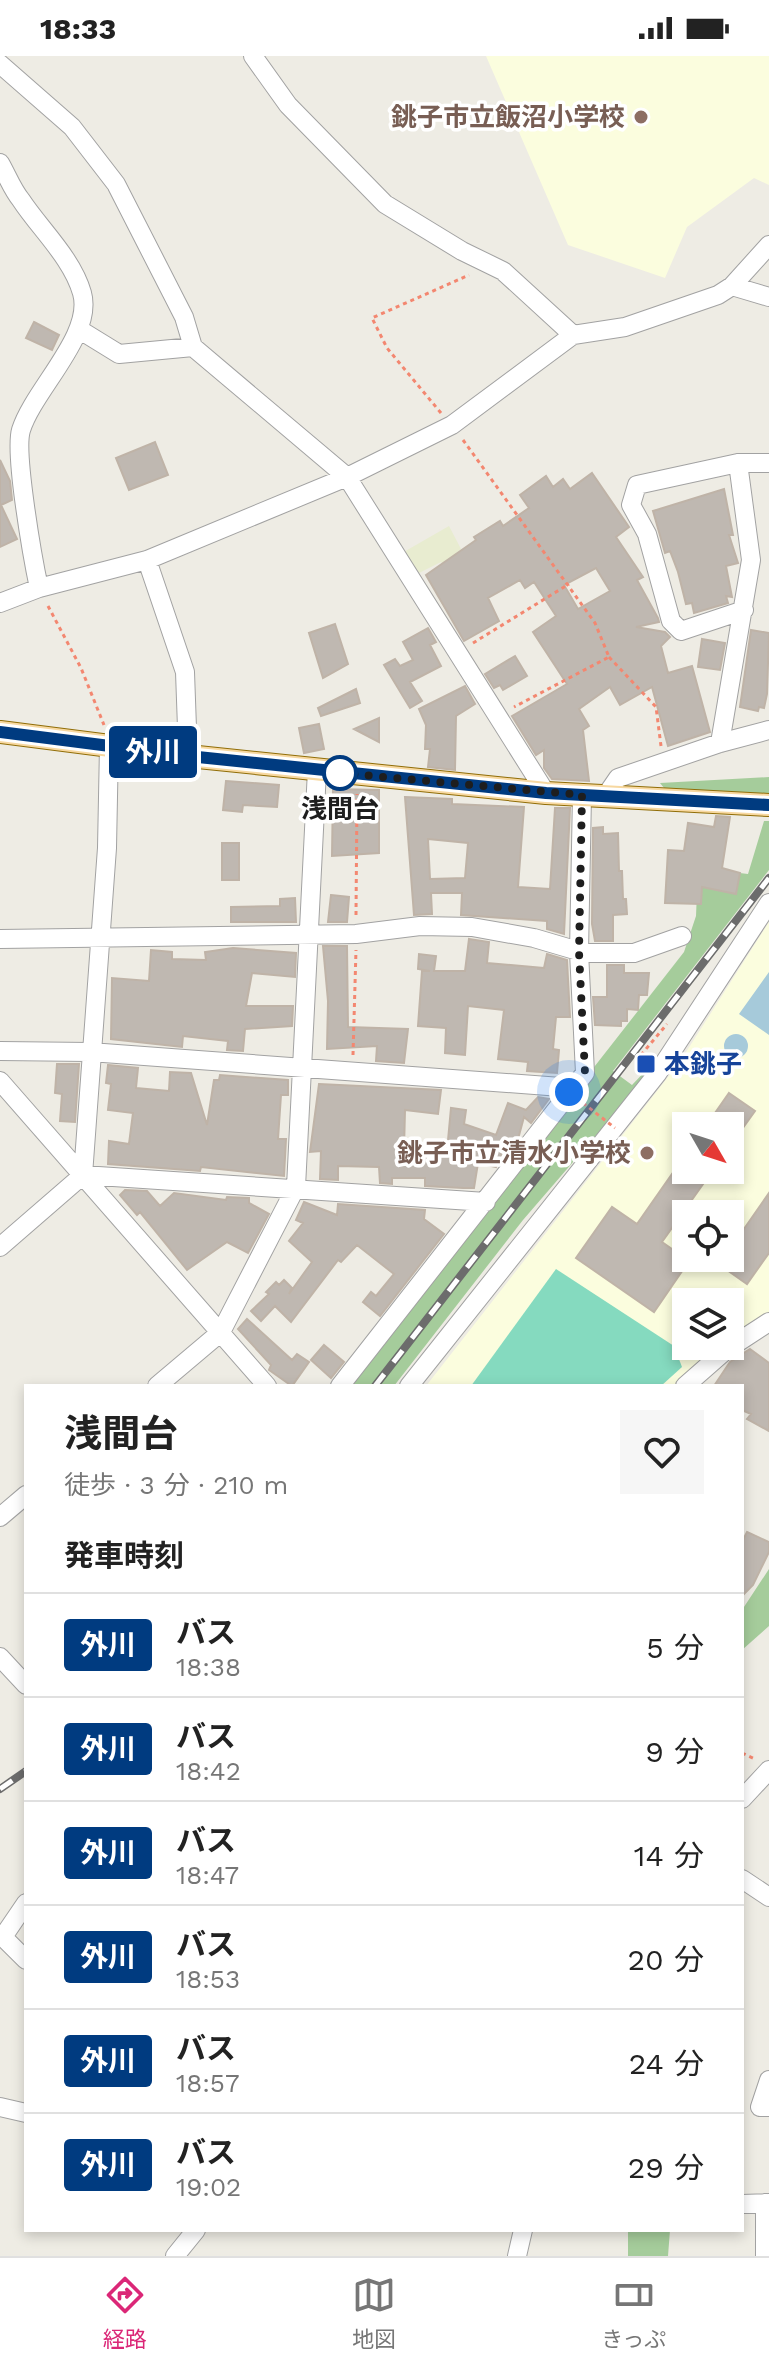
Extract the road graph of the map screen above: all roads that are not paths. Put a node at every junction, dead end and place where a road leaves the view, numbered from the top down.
1 (253, 56) edge
2 (0, 64) edge
3 (0, 163) edge
4 (769, 245) edge
5 (732, 286) junction
6 (769, 297) edge
7 (80, 330) junction
8 (573, 335) junction
9 (193, 347) junction
10 (738, 463) junction
11 (769, 463) edge
12 (347, 477) junction
13 (147, 560) junction
14 (39, 588) junction
15 (0, 603) edge
16 (744, 610) junction
17 (769, 730) edge
18 (0, 732) edge
19 (720, 743) junction
20 (109, 746) junction
21 (188, 756) junction
22 (317, 770) junction
23 (546, 793) junction
24 (607, 794) junction
25 (582, 795) junction
26 (769, 805) edge
27 (769, 903) edge
28 (306, 933) junction
29 (682, 936) dead end
30 (99, 937) junction
31 (0, 939) edge
32 (579, 952) junction
33 (0, 1051) edge
34 (90, 1052) junction
35 (300, 1068) junction
36 (0, 1081) edge
37 (576, 1097) junction
38 (83, 1175) junction
39 (296, 1187) junction
40 (486, 1202) junction
41 (0, 1247) edge
42 (769, 1322) edge
43 (221, 1332) junction
44 (159, 1384) edge
45 (265, 1384) edge
46 (342, 1384) edge
47 (411, 1384) edge
48 (687, 1384) edge
49 (24, 1497) edge
50 (0, 1517) edge
51 (0, 1657) edge
52 (24, 1683) edge
53 (764, 1765) edge
54 (744, 1796) edge
55 (744, 1880) edge
56 (769, 1897) edge
57 (24, 1906) edge
58 (2, 1936) edge
59 (24, 1958) edge
60 (769, 2080) edge
61 (0, 2107) edge
62 (764, 2107) edge
63 (24, 2113) edge
64 (767, 2203) edge
65 (744, 2204) edge
66 (194, 2232) edge
67 (523, 2232) edge
68 (175, 2256) edge
69 (517, 2256) edge
70 (765, 2256) edge

1 - 8 street
2 - 9 street
3 - 7 street
4 - 5 street
5 - 6 street
5 - 8 street
7 - 9 street
7 - 14 street
8 - 12 street
9 - 12 street
10 - 11 street
10 - 16 street
10 - 16 street
12 - 13 street
12 - 23 street
13 - 14 street
13 - 21 street
14 - 15 street
16 - 19 street
17 - 19 street
18 - 20 main road
19 - 24 street
20 - 21 main road
20 - 30 street
21 - 22 main road
22 - 23 main road
22 - 28 street
23 - 25 main road
24 - 25 main road
24 - 26 main road
25 - 32 street
27 - 47 street
28 - 30 street
28 - 32 street
28 - 35 street
29 - 32 street
30 - 31 street
30 - 34 street
32 - 37 street
33 - 34 street
34 - 35 street
34 - 38 street
35 - 37 street
35 - 39 street
36 - 38 street
37 - 40 street
38 - 39 street
38 - 41 street
38 - 43 street
39 - 40 street
39 - 43 street
40 - 46 street
42 - 48 street
43 - 44 street
43 - 45 street
49 - 50 street
51 - 52 street
53 - 54 street
55 - 56 street
57 - 58 street
58 - 59 street
60 - 62 street
61 - 63 street
64 - 65 street
64 - 70 street
66 - 68 street
67 - 69 street

